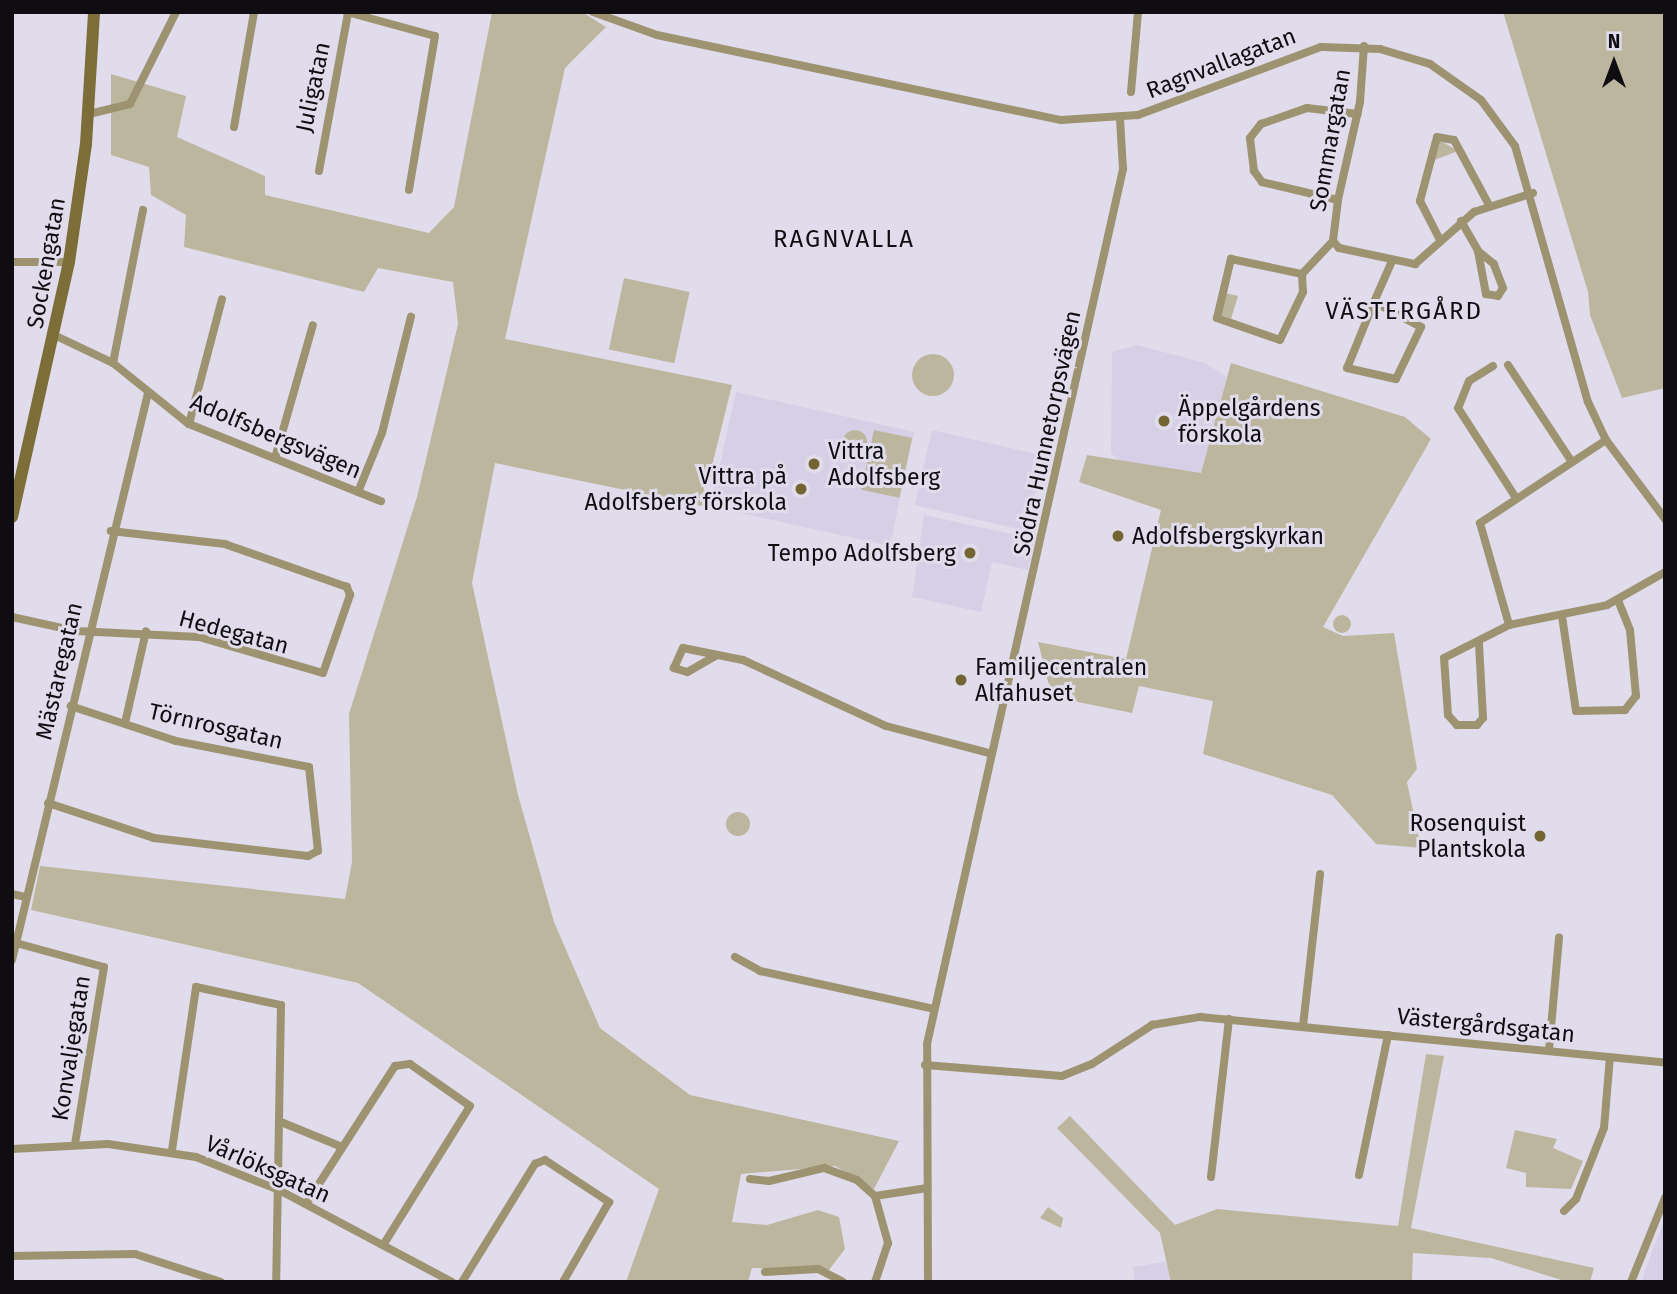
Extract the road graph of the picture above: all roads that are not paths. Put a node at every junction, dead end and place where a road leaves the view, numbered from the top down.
1 (94, 12) edge
2 (176, 12) edge
3 (254, 12) edge
4 (348, 12) edge
5 (593, 12) edge
6 (1138, 12) edge
7 (1364, 46) junction
8 (1131, 92) dead end
9 (89, 114) junction
10 (1358, 114) junction
11 (1120, 119) junction
12 (234, 127) dead end
13 (319, 171) dead end
14 (409, 190) dead end
15 (1533, 192) junction
16 (1338, 200) junction
17 (1489, 205) junction
18 (143, 210) dead end
19 (1461, 220) junction
20 (1440, 240) junction
21 (1333, 241) junction
22 (1478, 251) junction
23 (1392, 261) junction
24 (12, 262) edge
25 (69, 262) junction
26 (1302, 274) junction
27 (222, 299) dead end
28 (1374, 302) junction
29 (411, 317) dead end
30 (313, 325) dead end
31 (54, 335) junction
32 (113, 363) junction
33 (1508, 365) dead end
34 (1493, 366) dead end
35 (148, 393) junction
36 (189, 424) junction
37 (1606, 440) junction
38 (275, 458) junction
39 (1572, 462) junction
40 (358, 492) junction
41 (1516, 498) junction
42 (381, 501) dead end
43 (12, 517) edge
44 (1665, 519) edge
45 (111, 531) junction
46 (1665, 572) edge
47 (1618, 600) junction
48 (1562, 616) junction
49 (12, 617) edge
50 (1509, 625) junction
51 (89, 628) junction
52 (146, 631) junction
53 (1479, 644) junction
54 (717, 655) junction
55 (71, 706) junction
56 (125, 723) junction
57 (989, 752) junction
58 (48, 803) junction
59 (1320, 874) dead end
60 (12, 894) edge
61 (25, 897) junction
62 (1559, 937) dead end
63 (16, 943) junction
64 (735, 957) dead end
65 (12, 960) edge
66 (934, 1009) junction
67 (1229, 1019) junction
68 (1303, 1026) junction
69 (1388, 1035) junction
70 (1549, 1050) junction
71 (1611, 1057) junction
72 (1665, 1063) edge
73 (925, 1065) junction
74 (281, 1122) junction
75 (75, 1144) junction
76 (342, 1147) junction
77 (12, 1149) edge
78 (172, 1150) junction
79 (1359, 1175) dead end
80 (1211, 1177) dead end
81 (750, 1179) dead end
82 (926, 1188) junction
83 (279, 1190) junction
84 (875, 1196) junction
85 (1665, 1198) edge
86 (306, 1204) junction
87 (1564, 1211) dead end
88 (383, 1245) junction
89 (12, 1256) edge
90 (765, 1272) dead end
91 (220, 1282) edge
92 (276, 1282) edge
93 (452, 1282) edge
94 (462, 1282) edge
95 (563, 1282) edge
96 (843, 1282) edge
97 (875, 1282) edge
98 (928, 1282) edge
99 (1631, 1282) edge

1 - 9 street, Sockengatan
2 - 9 street
3 - 12 street
4 - 13 street, Juligatan
4 - 14 street
5 - 11 street, Ragnvallagatan
6 - 8 street
7 - 10 street, Sommargatan
7 - 11 street, Ragnvallagatan
7 - 15 street, Ragnvallagatan
9 - 25 street, Sockengatan
10 - 16 street, Sommargatan
10 - 16 street
11 - 57 street, Södra Hunnetorpsvägen
15 - 17 street, Sommargatan
15 - 37 street, Ragnvallagatan
16 - 21 street, Sommargatan
17 - 19 street, Sommargatan
17 - 20 street
18 - 32 street
19 - 20 street, Sommargatan
19 - 22 street
20 - 23 street, Sommargatan
21 - 23 street, Sommargatan
21 - 26 street, Sommargatan
22 - 22 street
23 - 28 street
24 - 25 street
25 - 31 street, Sockengatan
26 - 26 street
27 - 36 street
28 - 28 street
29 - 40 street
30 - 38 street
31 - 32 street, Adolfsbergsvägen
31 - 43 street, Sockengatan
32 - 35 street, Adolfsbergsvägen
33 - 39 street
34 - 41 street
35 - 36 street, Adolfsbergsvägen
35 - 45 street, Mästaregatan
36 - 38 street, Adolfsbergsvägen
37 - 39 street
37 - 44 street, Ragnvallagatan
38 - 40 street, Adolfsbergsvägen
39 - 41 street
40 - 42 street, Adolfsbergsvägen
41 - 50 street
45 - 51 street, Mästaregatan
45 - 52 street, Hedegatan
46 - 47 street
47 - 48 street
47 - 48 street
48 - 50 street
49 - 51 street, Hedegatan
50 - 53 street
51 - 52 street, Hedegatan
51 - 55 street, Mästaregatan
52 - 56 street
53 - 53 street
54 - 54 street
54 - 57 street
55 - 56 street, Törnrosgatan
55 - 58 street, Mästaregatan
56 - 58 street, Törnrosgatan
57 - 66 street, Södra Hunnetorpsvägen
58 - 61 street, Mästaregatan
59 - 68 street
60 - 61 street
61 - 63 street, Mästaregatan
62 - 70 street
63 - 65 street, Mästaregatan
63 - 75 street, Konvaljegatan
64 - 66 street
66 - 73 street, Södra Hunnetorpsvägen
67 - 68 street, Västergårdsgatan
67 - 73 street, Västergårdsgatan
67 - 80 street
68 - 69 street, Västergårdsgatan
69 - 70 street, Västergårdsgatan
69 - 79 street
70 - 71 street, Västergårdsgatan
71 - 72 street, Västergårdsgatan
71 - 87 street
73 - 82 street, Södra Hunnetorpsvägen
74 - 76 street
74 - 78 street
74 - 83 street
75 - 77 street, Vårlöksgatan
75 - 78 street, Vårlöksgatan
76 - 86 street
76 - 88 street
78 - 83 street, Vårlöksgatan
81 - 84 street
82 - 84 street
82 - 98 street, Södra Hunnetorpsvägen
83 - 86 street, Vårlöksgatan
83 - 92 street
84 - 97 street
85 - 99 street
86 - 88 street, Vårlöksgatan
88 - 93 street, Vårlöksgatan
89 - 91 street
90 - 96 street
94 - 95 street

